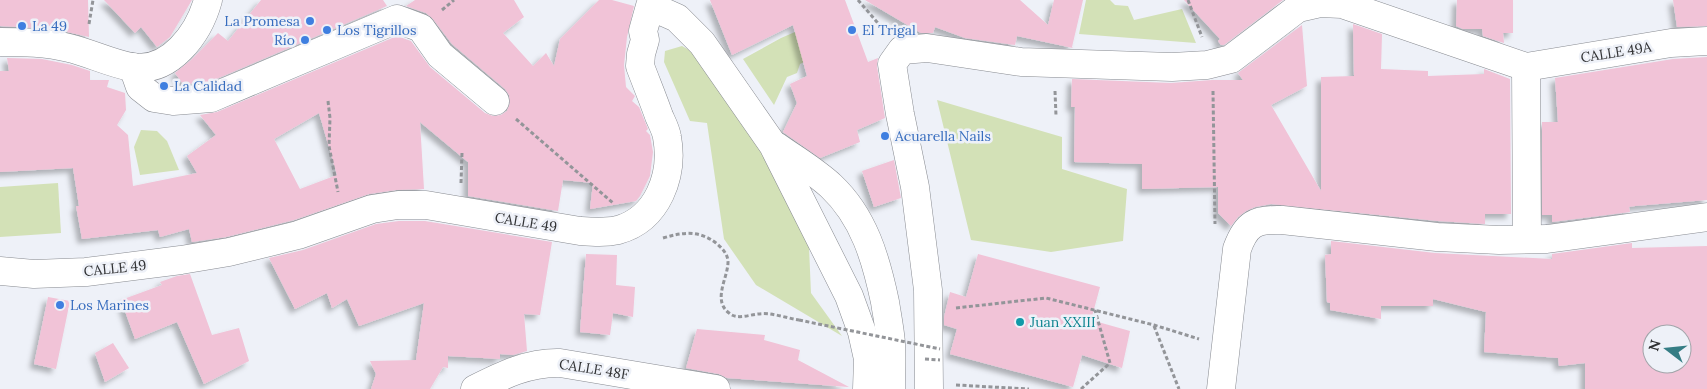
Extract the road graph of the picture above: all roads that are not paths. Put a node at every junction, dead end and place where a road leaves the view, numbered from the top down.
1 (208, 0) edge
2 (399, 9) edge
3 (1707, 41) edge
4 (0, 42) edge
5 (133, 67) junction
6 (1526, 67) junction
7 (495, 101) road end
8 (773, 145) junction
9 (1707, 217) edge
10 (1528, 239) junction
11 (0, 271) edge
12 (940, 387) edge
13 (476, 389) edge
14 (716, 389) edge
15 (867, 389) edge
16 (891, 389) edge
17 (1221, 389) edge

1 - 5 street
2 - 5 street
2 - 7 street
3 - 6 street, CALLE 49A
4 - 5 street
6 - 10 street
6 - 12 street
8 - 11 street, CALLE 49
8 - 15 street, CALLE 49
8 - 16 street, CALLE 49
9 - 10 street
10 - 17 street
13 - 14 street, CALLE 48F

